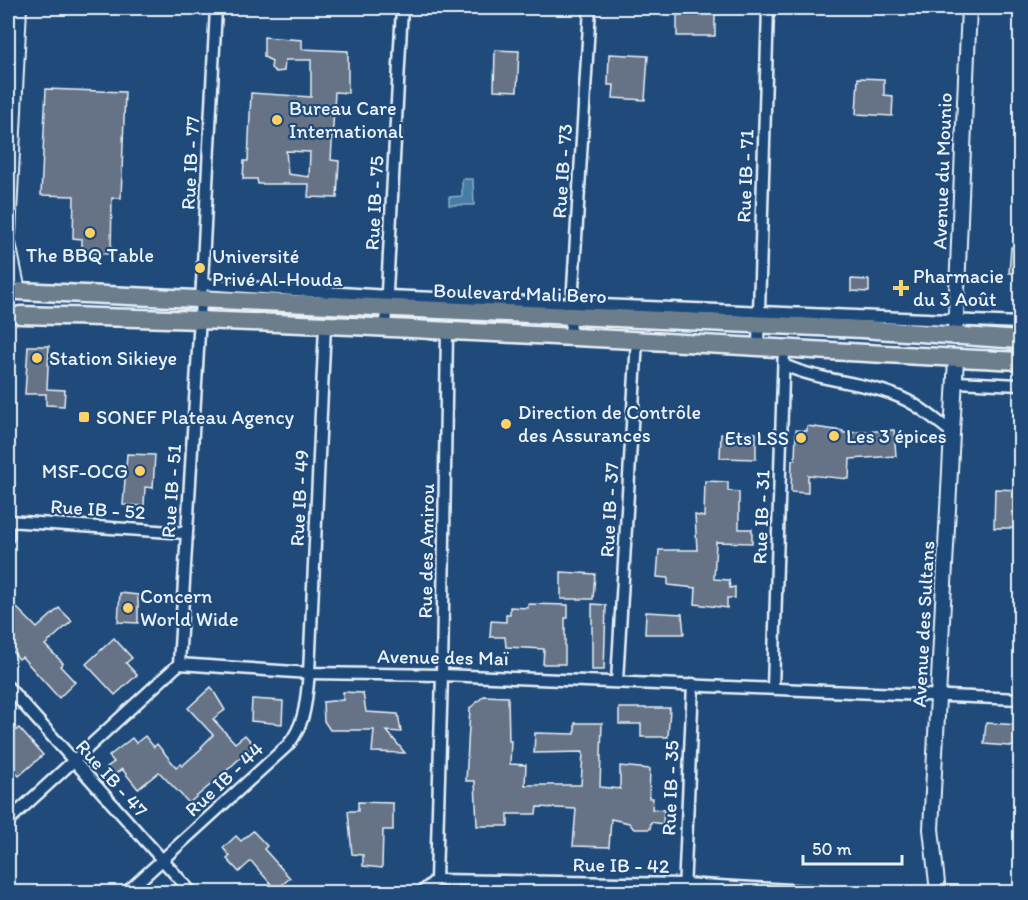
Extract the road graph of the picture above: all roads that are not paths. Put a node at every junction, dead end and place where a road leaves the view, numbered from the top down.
1 (19, 8) edge
2 (216, 8) edge
3 (402, 8) edge
4 (590, 8) edge
5 (768, 8) edge
6 (969, 8) edge
7 (8, 234) edge
8 (8, 243) edge
9 (13, 289) edge
10 (201, 292) junction
11 (387, 302) junction
12 (572, 310) junction
13 (758, 318) junction
14 (14, 319) edge
15 (199, 320) junction
16 (1020, 323) edge
17 (325, 326) junction
18 (385, 329) junction
19 (955, 329) junction
20 (447, 331) junction
21 (570, 337) junction
22 (637, 340) junction
23 (1020, 340) edge
24 (758, 345) junction
25 (784, 347) junction
26 (956, 358) junction
27 (1020, 361) edge
28 (784, 365) junction
29 (956, 382) junction
30 (1020, 385) edge
31 (953, 433) junction
32 (8, 521) edge
33 (186, 532) junction
34 (8, 537) edge
35 (179, 664) junction
36 (309, 673) junction
37 (442, 675) junction
38 (617, 681) junction
39 (693, 684) junction
40 (8, 687) edge
41 (773, 688) junction
42 (938, 695) junction
43 (1020, 699) edge
44 (74, 762) junction
45 (8, 820) edge
46 (162, 861) junction
47 (436, 880) junction
48 (684, 888) edge
49 (127, 892) edge
50 (191, 892) edge
51 (422, 892) edge
52 (825, 892) edge
53 (938, 892) edge

1 - 7 street
2 - 10 street, Rue IB - 77
3 - 11 street, Rue IB - 75
4 - 12 street, Rue IB - 73
5 - 13 street, Rue IB - 71
6 - 19 street, Avenue du Mounio
8 - 9 street
9 - 10 main road, Boulevard Mali Bero
9 - 14 main road
10 - 11 main road, Boulevard Mali Bero
10 - 15 street, Rue IB - 77
11 - 12 main road, Boulevard Mali Bero
11 - 18 street, Rue IB - 75
12 - 13 main road, Boulevard Mali Bero
12 - 21 street, Rue IB - 73
13 - 19 main road, Boulevard Mali Bero
13 - 24 street, Rue IB - 71
14 - 15 main road, Boulevard Mali Bero
15 - 17 main road, Boulevard Mali Bero
15 - 33 street, Rue IB - 51
16 - 19 street, Boulevard Mali Bero
17 - 18 main road, Boulevard Mali Bero
17 - 36 street, Rue IB - 49
18 - 20 main road, Boulevard Mali Bero
19 - 23 main road, Boulevard Mali Bero
20 - 21 main road, Boulevard Mali Bero
20 - 37 street, Rue des Amirou
21 - 22 main road, Boulevard Mali Bero
22 - 24 main road, Boulevard Mali Bero
22 - 38 street, Rue IB - 37
24 - 25 main road, Boulevard Mali Bero
25 - 26 main road, Boulevard Mali Bero
25 - 28 street, Rue IB - 31
26 - 27 main road, Boulevard Mali Bero
26 - 29 street, Avenue des Sultans
28 - 31 street
28 - 41 street, Rue IB - 31
29 - 30 street
29 - 31 street, Avenue des Sultans
31 - 42 street, Avenue des Sultans
32 - 33 street, Rue IB - 52
32 - 34 street
33 - 35 street, Rue IB - 51
35 - 36 street, Avenue des Maï
35 - 44 street
36 - 37 street, Avenue des Maï
36 - 46 street, Rue IB - 44
37 - 38 street, Avenue des Maï
37 - 47 street, Rue des Amirou
38 - 39 street, Avenue des Maï
39 - 41 street, Avenue des Maï
39 - 48 street, Rue IB - 35
40 - 44 street, Rue IB - 47
41 - 42 street, Avenue des Maï
42 - 43 street, Avenue des Maï
42 - 53 street, Avenue des Sultans
44 - 45 street
44 - 46 street, Rue IB - 47
46 - 49 street, Rue IB - 44
46 - 50 street, Rue IB - 47
47 - 48 street, Rue IB - 42
47 - 51 street
48 - 52 street, Rue IB - 42

